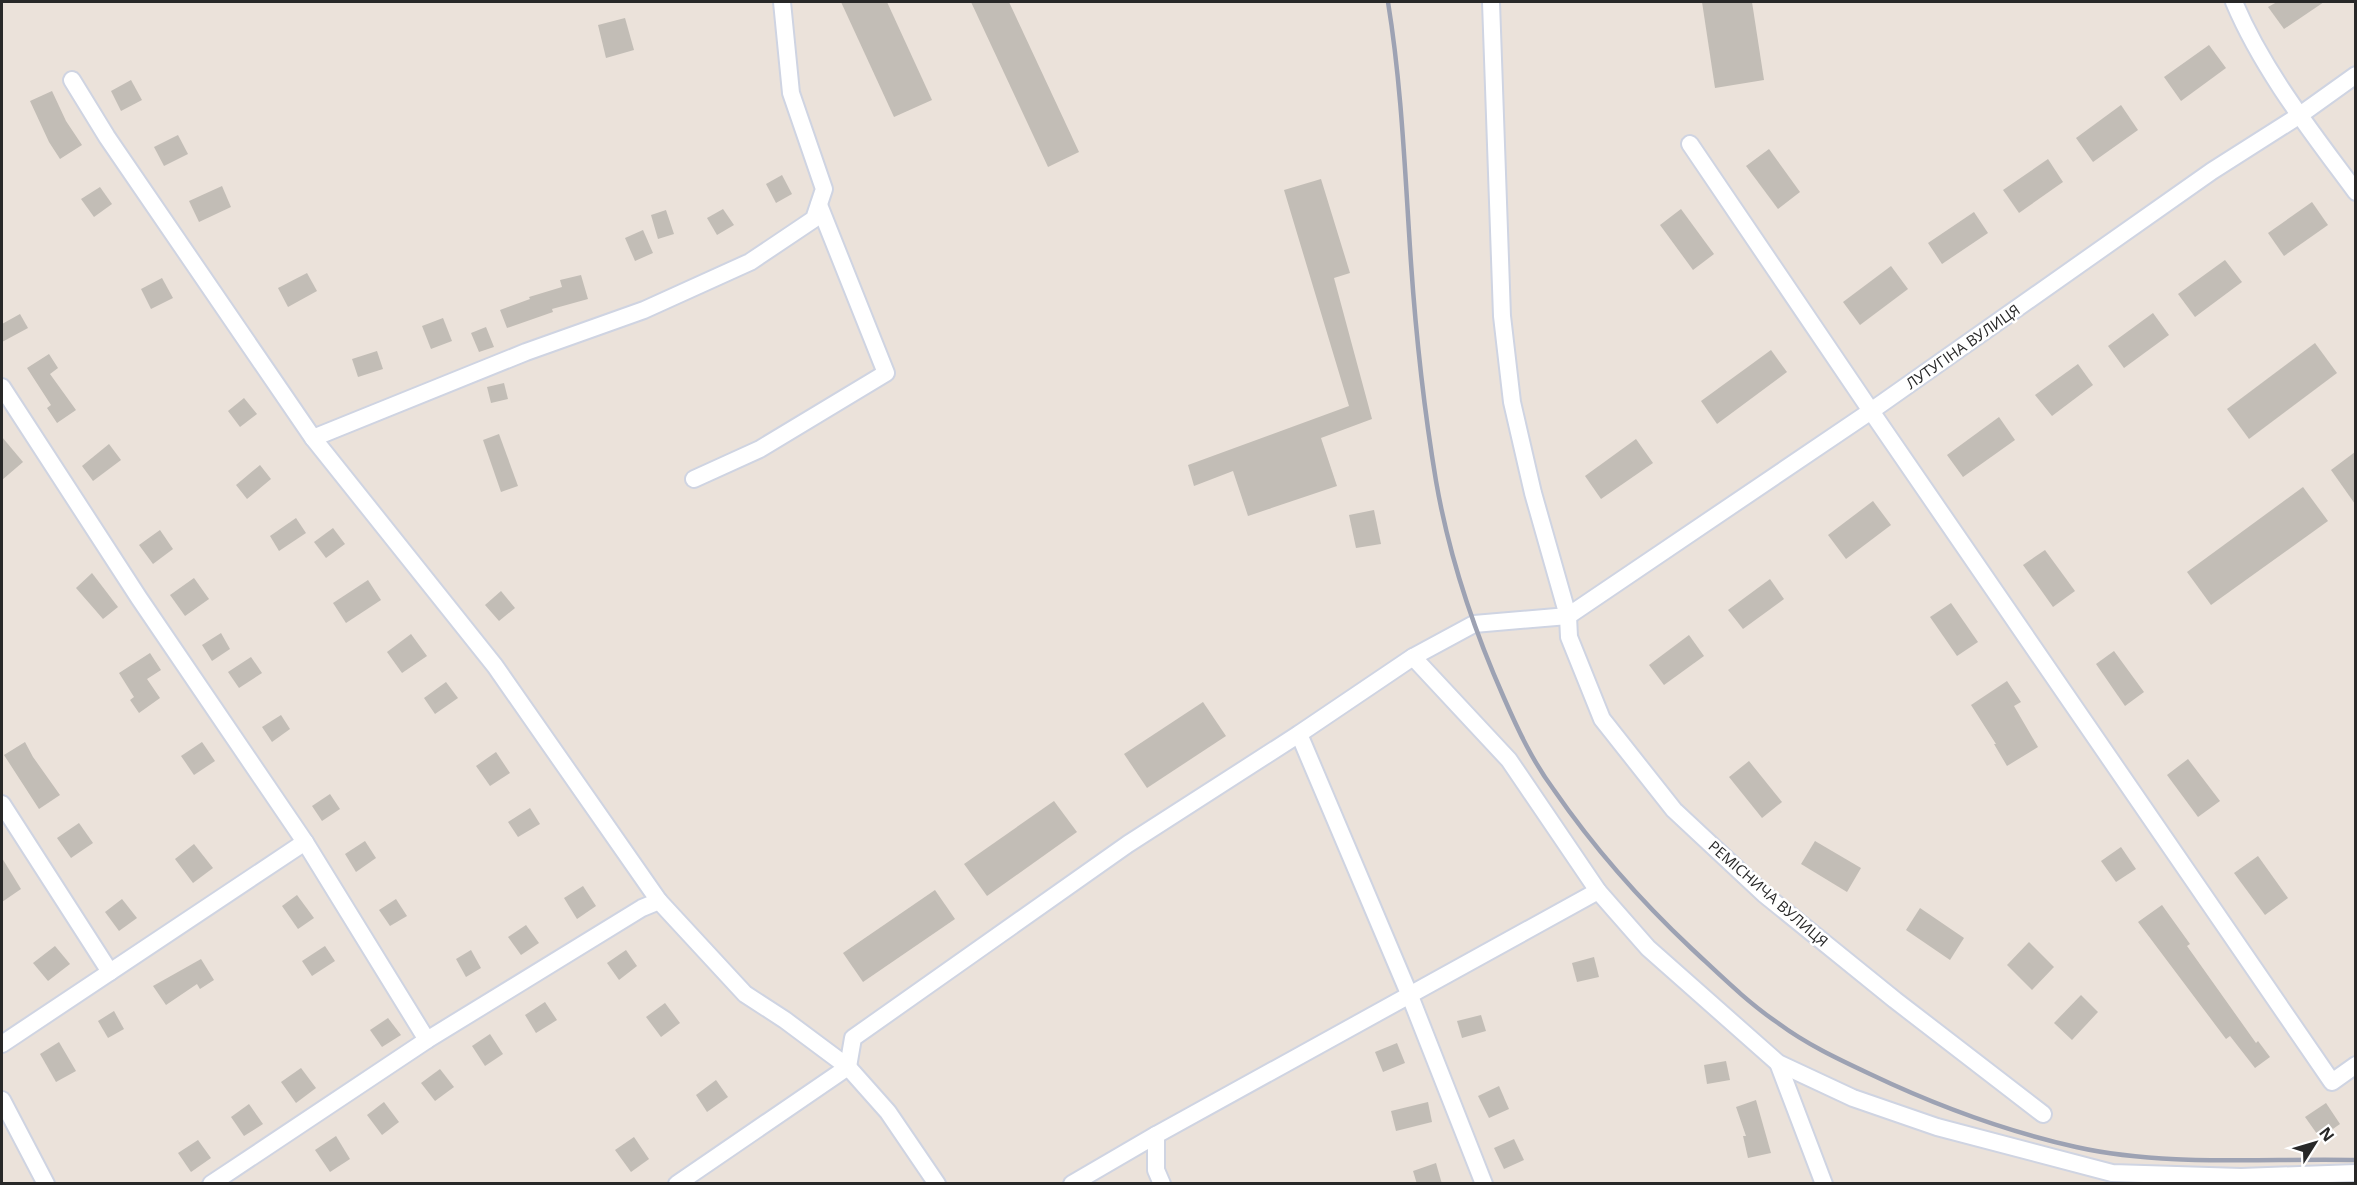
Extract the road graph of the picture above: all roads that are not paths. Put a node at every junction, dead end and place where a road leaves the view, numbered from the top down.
1 (783, 2) edge
2 (1491, 2) edge
3 (2234, 2) edge
4 (2355, 75) edge
5 (72, 80) dead end
6 (2300, 115) junction
7 (1690, 144) dead end
8 (2355, 192) edge
9 (819, 205) junction
10 (2, 387) edge
11 (1871, 411) junction
12 (313, 438) junction
13 (694, 479) dead end
14 (1569, 616) junction
15 (1413, 657) junction
16 (1299, 734) junction
17 (2, 804) edge
18 (305, 842) junction
19 (1598, 891) junction
20 (659, 901) junction
21 (110, 972) junction
22 (1410, 996) junction
23 (427, 1040) junction
24 (2, 1044) edge
25 (1778, 1063) junction
26 (2355, 1065) edge
27 (848, 1067) junction
28 (2, 1100) edge
29 (2043, 1114) dead end
30 (1156, 1135) junction
31 (2355, 1173) edge
32 (46, 1184) edge
33 (211, 1184) edge
34 (677, 1184) edge
35 (938, 1184) edge
36 (1072, 1184) edge
37 (1161, 1184) edge
38 (1484, 1184) edge
39 (1824, 1184) edge

1 - 9 street
2 - 14 street, РЕМІСНИЧА ВУЛИЦЯ
3 - 6 street
4 - 6 street, ЛУТУГІНА ВУЛИЦЯ
5 - 12 street
6 - 8 street
6 - 11 street, ЛУТУГІНА ВУЛИЦЯ
7 - 11 street
9 - 12 street
9 - 13 street
10 - 18 street
11 - 14 street, ЛУТУГІНА ВУЛИЦЯ
11 - 26 street
12 - 20 street
14 - 15 street
14 - 29 street, РЕМІСНИЧА ВУЛИЦЯ
15 - 16 street
15 - 19 street
16 - 22 street
16 - 27 street
17 - 21 street
18 - 21 street
18 - 23 street
19 - 22 street
19 - 25 street
20 - 23 street
20 - 27 street
21 - 24 street
22 - 30 street
22 - 38 street
23 - 33 street
25 - 31 street
25 - 39 street
27 - 34 street
27 - 35 street
28 - 32 street
30 - 36 street
30 - 37 street

